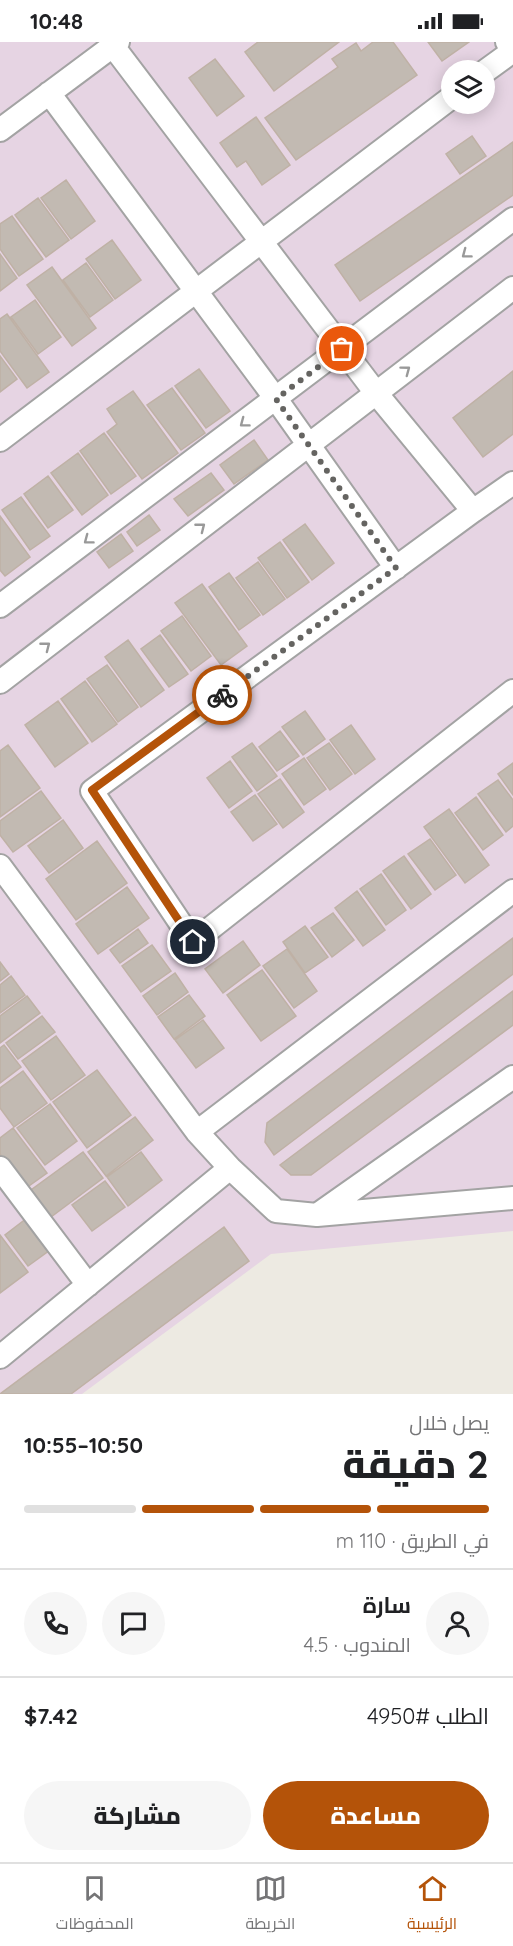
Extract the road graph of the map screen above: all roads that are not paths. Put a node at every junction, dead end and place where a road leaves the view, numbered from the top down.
1 (507, 42) edge
2 (116, 44) edge
3 (495, 64) edge
4 (49, 93) junction
5 (441, 105) edge
6 (0, 130) edge
7 (513, 219) edge
8 (261, 242) junction
9 (513, 288) edge
10 (196, 291) junction
11 (342, 349) junction
12 (376, 393) junction
13 (276, 399) junction
14 (0, 440) edge
15 (308, 445) junction
16 (513, 483) edge
17 (473, 511) junction
18 (396, 568) junction
19 (2, 601) edge
20 (0, 682) edge
21 (513, 691) edge
22 (0, 866) edge
23 (513, 891) edge
24 (513, 1077) edge
25 (197, 1132) junction
26 (0, 1168) edge
27 (230, 1168) junction
28 (513, 1198) edge
29 (317, 1215) junction
30 (88, 1285) junction
31 (0, 1357) edge

1 - 3 street
2 - 4 street
2 - 8 street
4 - 6 street
4 - 10 street
5 - 8 street
7 -> 11 street
8 - 10 street
8 - 11 street
12 -> 9 street
10 - 13 street
10 - 14 street
11 - 12 street
11 - 13 street
12 - 15 street
12 - 17 street
13 - 15 street
13 -> 19 street
15 - 18 street
20 -> 15 street
16 - 17 street
17 - 18 street
18 - 21 street
22 - 25 street
23 - 25 street
24 - 29 street
25 - 27 street
26 - 30 street
27 - 29 street
27 - 30 street
28 - 29 street
30 - 31 street

